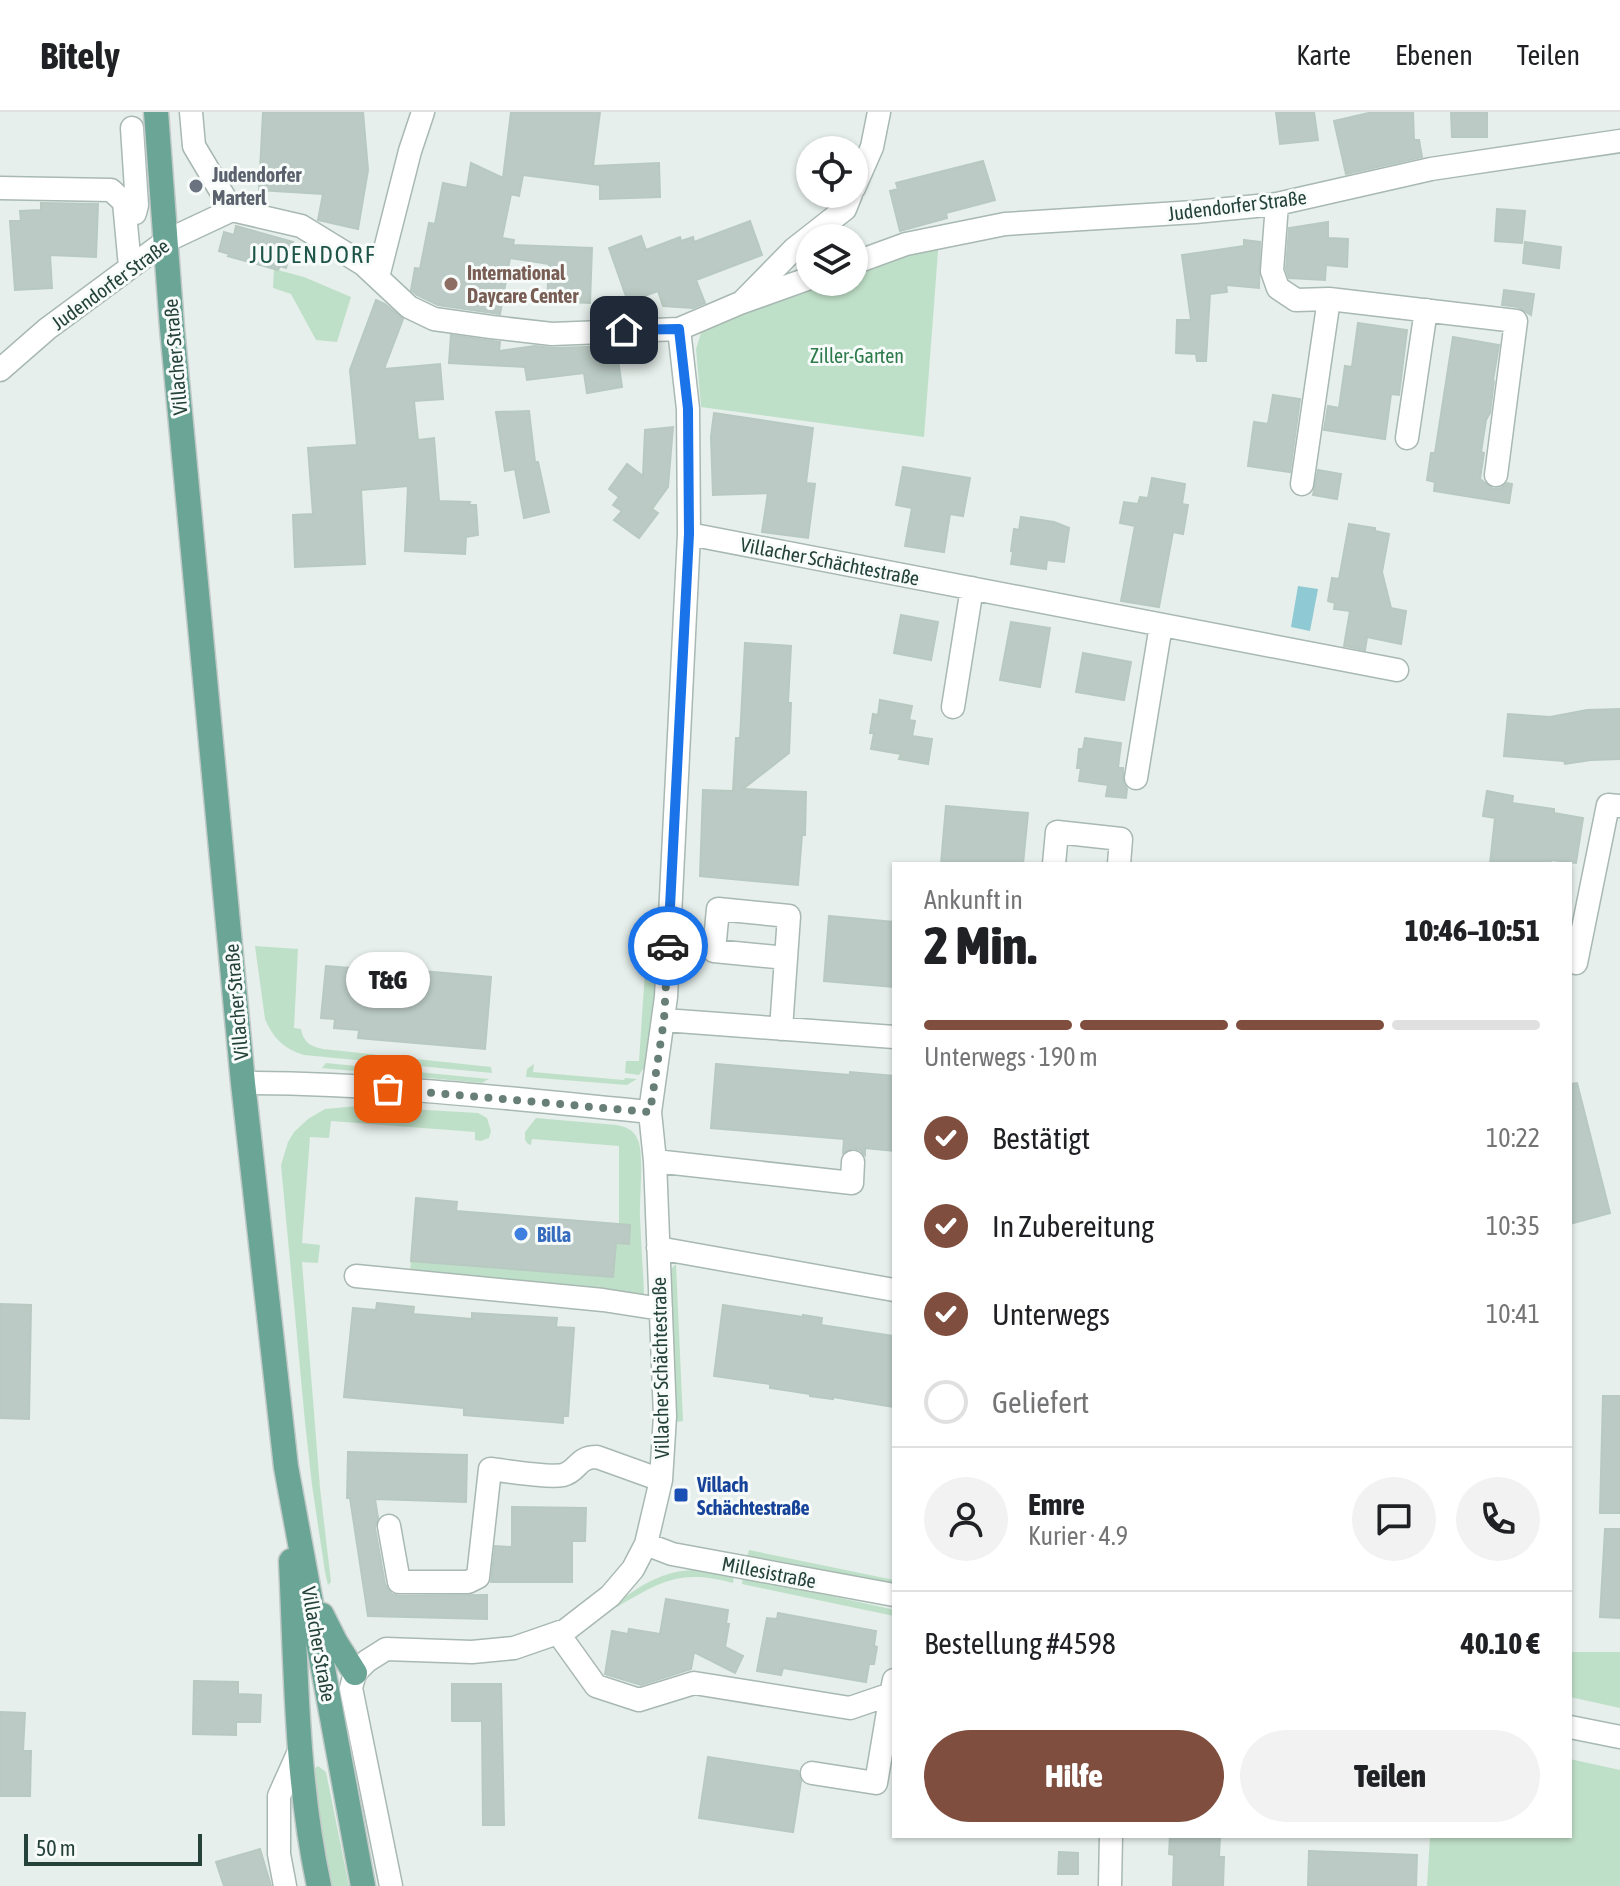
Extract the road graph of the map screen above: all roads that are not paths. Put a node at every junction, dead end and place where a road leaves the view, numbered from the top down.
1 (156, 112) edge
2 (191, 112) edge
3 (423, 112) edge
4 (879, 112) edge
5 (132, 128) dead end
6 (1620, 141) edge
7 (868, 156) edge
8 (0, 188) edge
9 (1277, 204) junction
10 (845, 208) edge
11 (232, 210) junction
12 (125, 214) junction
13 (166, 241) junction
14 (868, 258) edge
15 (130, 267) junction
16 (378, 277) junction
17 (796, 283) edge
18 (1329, 299) junction
19 (740, 303) junction
20 (1426, 310) junction
21 (679, 329) junction
22 (0, 370) edge
23 (1407, 438) dead end
24 (1496, 475) dead end
25 (1302, 484) dead end
26 (689, 534) junction
27 (972, 588) junction
28 (1161, 625) junction
29 (1397, 670) dead end
30 (953, 707) dead end
31 (1136, 778) dead end
32 (1620, 806) edge
33 (1054, 862) edge
34 (1119, 862) edge
35 (786, 958) dead end
36 (1576, 963) dead end
37 (664, 1020) junction
38 (781, 1029) junction
39 (892, 1037) edge
40 (243, 1083) junction
41 (650, 1112) junction
42 (655, 1161) junction
43 (853, 1162) dead end
44 (658, 1248) junction
45 (356, 1276) dead end
46 (892, 1290) edge
47 (661, 1309) junction
48 (286, 1467) junction
49 (661, 1480) junction
50 (389, 1526) dead end
51 (646, 1544) junction
52 (307, 1580) junction
53 (892, 1595) edge
54 (558, 1633) junction
55 (355, 1673) junction
56 (892, 1687) edge
57 (892, 1693) edge
58 (1572, 1727) edge
59 (1620, 1737) edge
60 (300, 1749) junction
61 (812, 1773) dead end
62 (1111, 1838) edge
63 (285, 1886) edge
64 (319, 1886) edge
65 (363, 1886) edge
66 (391, 1886) edge
67 (1110, 1886) edge

1 - 13 main road, Villacher Straße
2 - 11 street
3 - 16 street
4 - 7 street
5 - 12 street
6 - 9 street, Judendorfer Straße
8 - 12 street
9 - 14 street, Judendorfer Straße
9 - 18 street
10 - 19 street
11 - 13 street, Judendorfer Straße
11 - 16 street
12 - 15 street
13 - 15 street, Judendorfer Straße
13 - 40 main road, Villacher Straße
15 - 22 street, Judendorfer Straße
16 - 21 street
17 - 19 street
18 - 20 street
18 - 25 street
19 - 21 street
20 - 23 street
20 - 24 street
21 - 26 street, Villacher Schächtestraße
26 - 27 street, Villacher Schächtestraße
26 - 37 street, Villacher Schächtestraße
27 - 28 street, Villacher Schächtestraße
27 - 30 street
28 - 29 street, Villacher Schächtestraße
28 - 31 street
32 - 36 street
33 - 34 street
35 - 38 street
37 - 38 street
37 - 41 street, Villacher Schächtestraße
38 - 39 street
40 - 41 street
40 - 48 main road, Villacher Straße
41 - 42 street, Villacher Schächtestraße
42 - 43 street
42 - 44 street, Villacher Schächtestraße
44 - 46 street
44 - 47 street, Villacher Schächtestraße
45 - 47 street
47 - 49 street, Villacher Schächtestraße
48 - 52 main road, Villacher Straße
48 - 60 main road
49 - 50 street
49 - 51 street, Villacher Schächtestraße
51 - 53 street, Millesistraße
51 - 54 street, Villacher Schächtestraße
52 - 55 main road
52 - 65 main road, Villacher Straße
54 - 55 street, Villacher Schächtestraße
54 - 56 street
55 - 66 street
57 - 61 street
58 - 59 street
60 - 63 street
60 - 64 main road
62 - 67 street

